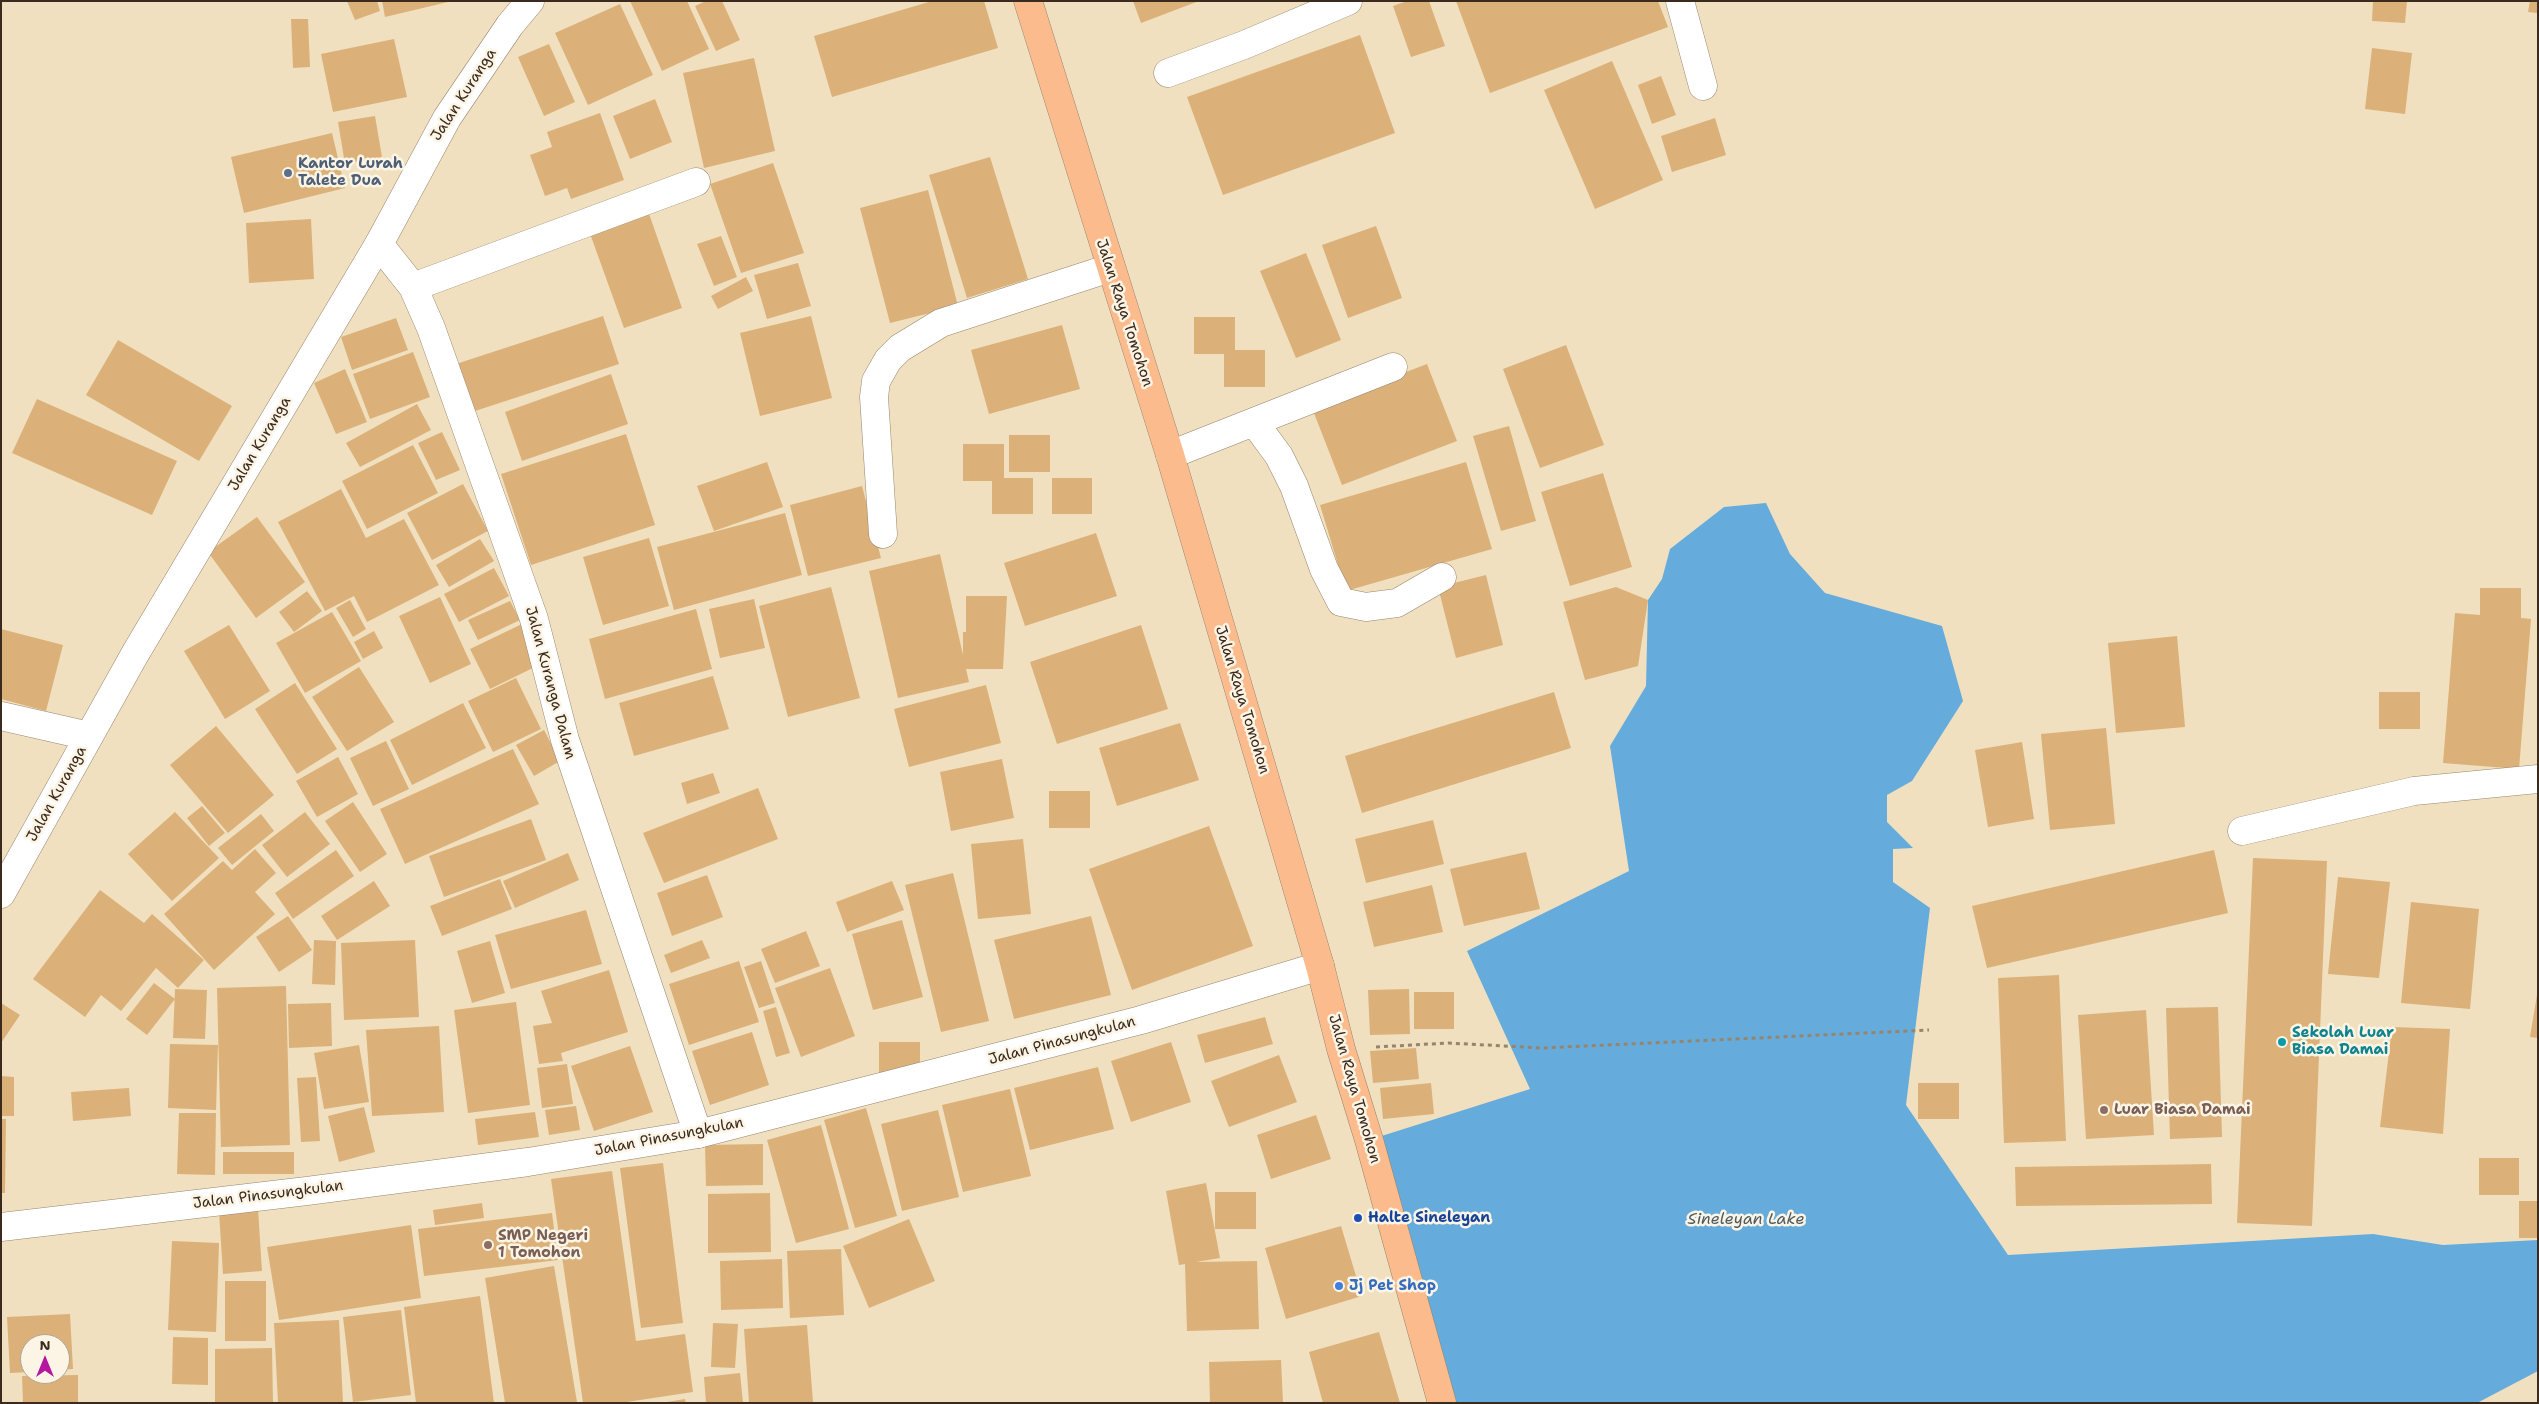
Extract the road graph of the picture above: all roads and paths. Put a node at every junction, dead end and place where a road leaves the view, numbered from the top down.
1 (530, 1) edge
2 (1028, 1) edge
3 (1348, 1) edge
4 (1680, 1) edge
5 (1301, 10) edge
6 (1168, 72) dead end
7 (1703, 86) dead end
8 (696, 182) dead end
9 (379, 244) junction
10 (1110, 268) junction
11 (413, 287) junction
12 (1393, 367) dead end
13 (1254, 422) junction
14 (1170, 455) junction
15 (883, 534) dead end
16 (1442, 577) dead end
17 (1, 716) edge
18 (89, 736) junction
19 (2538, 779) edge
20 (2242, 831) dead end
21 (1, 894) edge
22 (1320, 966) junction
23 (1929, 1030) dead end
24 (1340, 1049) junction
25 (698, 1134) junction
26 (1, 1226) edge
27 (1442, 1403) edge

1 - 9 street, Jalan Kuranga
2 - 10 highway, Jalan Raya Tomohon
3 - 5 street
4 - 7 street
5 - 6 street
8 - 11 street
9 - 11 street, Jalan Kuranga Dalam
9 - 18 street, Jalan Kuranga
10 - 14 highway, Jalan Raya Tomohon
10 - 15 street
11 - 25 street, Jalan Kuranga Dalam
12 - 13 street
13 - 14 street
13 - 16 street
14 - 22 highway, Jalan Raya Tomohon
17 - 18 street
18 - 21 street, Jalan Kuranga
19 - 20 street
22 - 24 highway, Jalan Raya Tomohon
22 - 25 street, Jalan Pinasungkulan
23 - 24 path
24 - 27 highway, Jalan Raya Tomohon
25 - 26 street, Jalan Pinasungkulan

